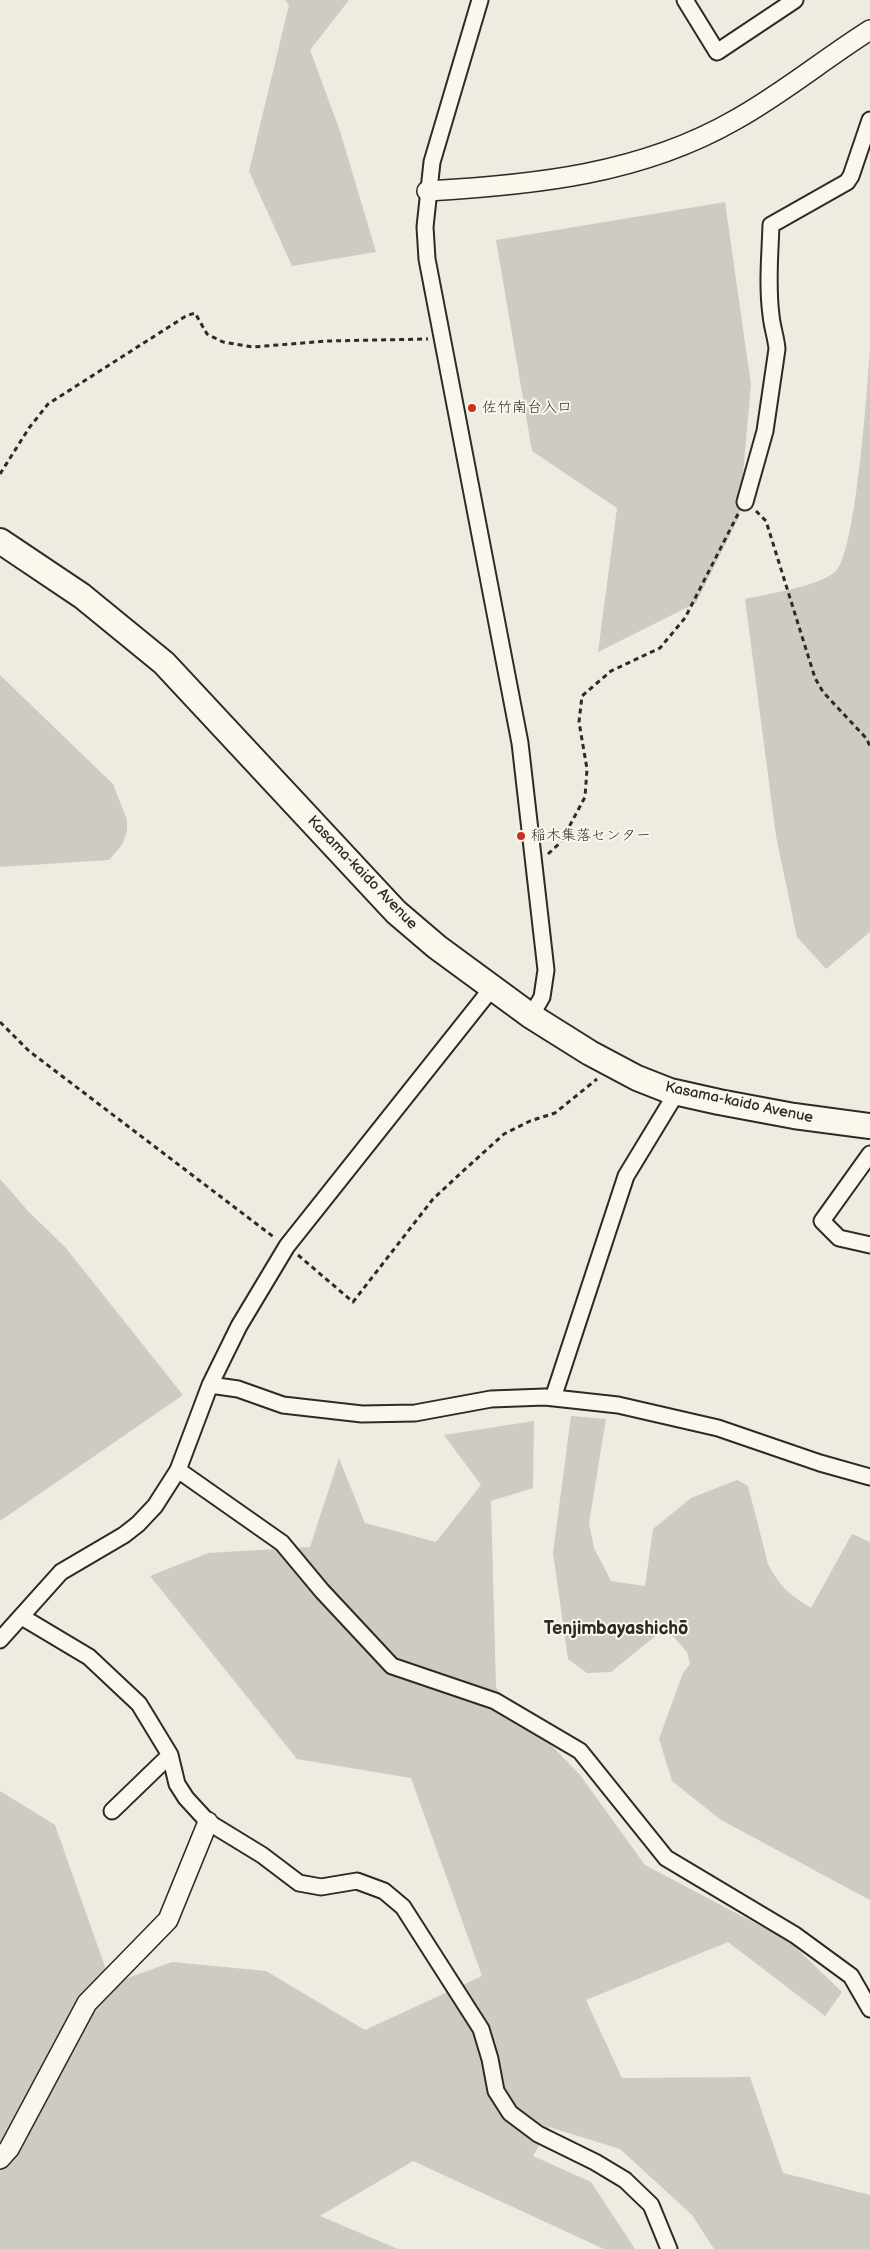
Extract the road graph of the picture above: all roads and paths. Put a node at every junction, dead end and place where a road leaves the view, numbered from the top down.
1 (480, 0) edge
2 (685, 0) edge
3 (795, 0) edge
4 (870, 30) edge
5 (870, 120) edge
6 (427, 191) junction
7 (444, 339) junction
8 (0, 474) edge
9 (745, 502) junction
10 (0, 541) edge
11 (870, 746) edge
12 (535, 867) junction
13 (492, 988) junction
14 (531, 1016) junction
15 (0, 1022) edge
16 (612, 1066) junction
17 (677, 1092) junction
18 (870, 1126) edge
19 (870, 1154) edge
20 (870, 1245) edge
21 (287, 1246) junction
22 (210, 1385) junction
23 (553, 1398) junction
24 (178, 1470) junction
25 (870, 1477) edge
26 (22, 1617) junction
27 (0, 1640) edge
28 (170, 1755) junction
29 (112, 1811) dead end
30 (208, 1822) junction
31 (870, 2009) edge
32 (0, 2159) edge
33 (669, 2249) edge

1 - 6 street
2 - 3 street
4 - 6 street
5 - 9 street
6 - 7 street
7 - 8 path
7 - 12 street
9 - 11 path
9 - 12 path
10 - 13 main road, Kasama-kaido Avenue
12 - 14 street
13 - 14 main road, Kasama-kaido Avenue
13 - 21 street
14 - 16 main road, Kasama-kaido Avenue
15 - 21 path
16 - 17 main road, Kasama-kaido Avenue
16 - 21 path
17 - 18 main road, Kasama-kaido Avenue
17 - 23 street
19 - 20 street
21 - 22 street
22 - 23 street
22 - 24 street
23 - 25 street
24 - 26 street
24 - 31 street
26 - 27 street
26 - 28 street
28 - 29 street
28 - 30 street
30 - 32 street
30 - 33 street

